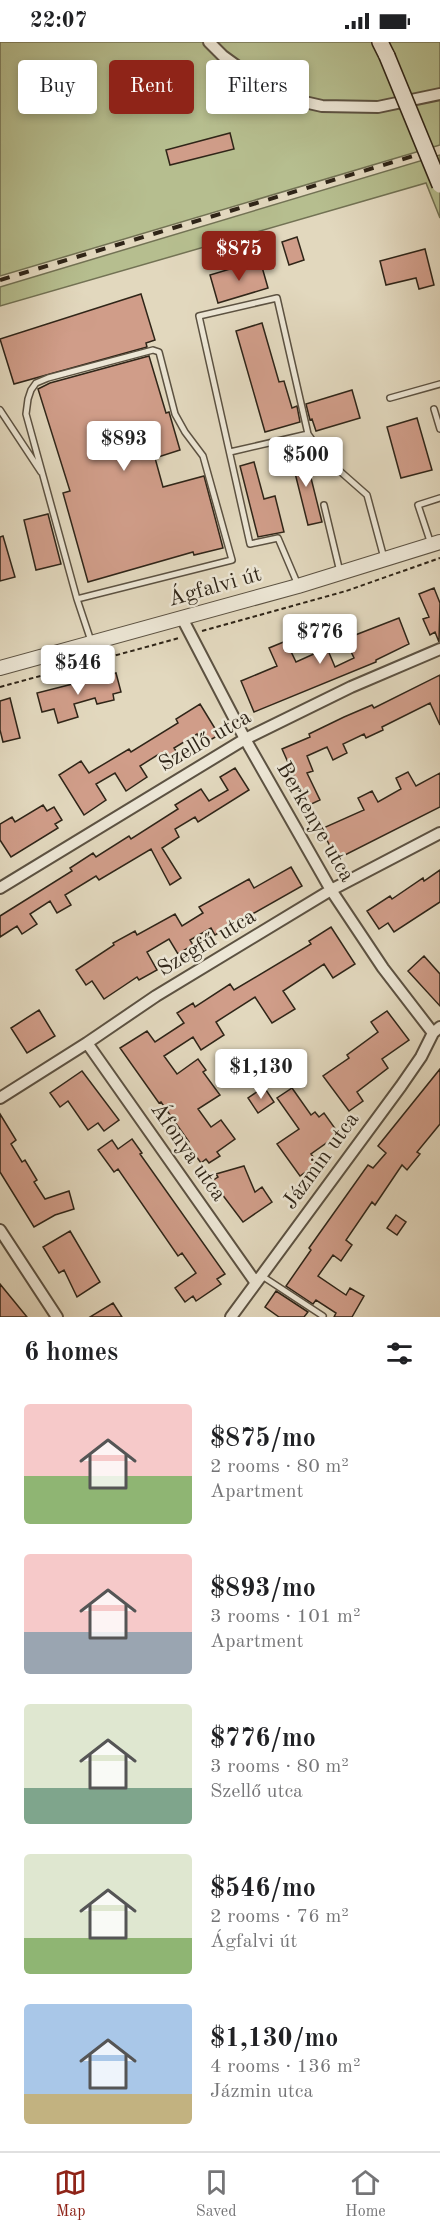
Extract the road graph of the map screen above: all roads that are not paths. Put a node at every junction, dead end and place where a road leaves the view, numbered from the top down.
1 (209, 42) edge
2 (383, 49) edge
3 (440, 94) edge
4 (440, 185) edge
5 (440, 384) edge
6 (390, 398) dead end
7 (434, 409) dead end
8 (0, 410) edge
9 (440, 429) edge
10 (308, 434) junction
11 (230, 452) junction
12 (44, 476) junction
13 (440, 498) edge
14 (324, 505) dead end
15 (436, 544) edge
16 (385, 560) junction
17 (341, 573) junction
18 (298, 586) junction
19 (77, 598) junction
20 (182, 618) junction
21 (91, 643) junction
22 (440, 649) edge
23 (0, 668) edge
24 (245, 739) junction
25 (440, 832) edge
26 (0, 888) edge
27 (331, 890) junction
28 (437, 1030) edge
29 (87, 1043) junction
30 (0, 1098) edge
31 (0, 1230) edge
32 (259, 1279) junction
33 (323, 1316) edge
34 (57, 1317) edge
35 (231, 1317) edge

1 - 3 street
2 - 4 main road, bridge
5 - 6 lane
7 - 9 lane
8 - 12 lane
10 - 11 lane
10 - 11 lane
10 - 16 lane
11 - 18 lane
12 - 19 lane
12 - 19 lane
13 - 15 lane
14 - 17 lane
15 - 16 street, Ágfalvi út
16 - 17 street, Ágfalvi út
17 - 18 street, Ágfalvi út
18 - 20 street, Ágfalvi út
19 - 21 lane
20 - 21 street, Ágfalvi út
20 - 24 street, Berkenye utca
21 - 23 street, Ágfalvi út
22 - 24 street, Szellő utca
24 - 26 street, Szellő utca
24 - 27 street, Berkenye utca
25 - 27 street, Szegfű utca
27 - 28 street, Berkenye utca
27 - 29 street, Szegfű utca
28 - 32 street, Jázmin utca
29 - 30 street, Szegfű utca
29 - 32 street, Áfonya utca
31 - 34 street
32 - 33 lane
32 - 35 street, Jázmin utca

